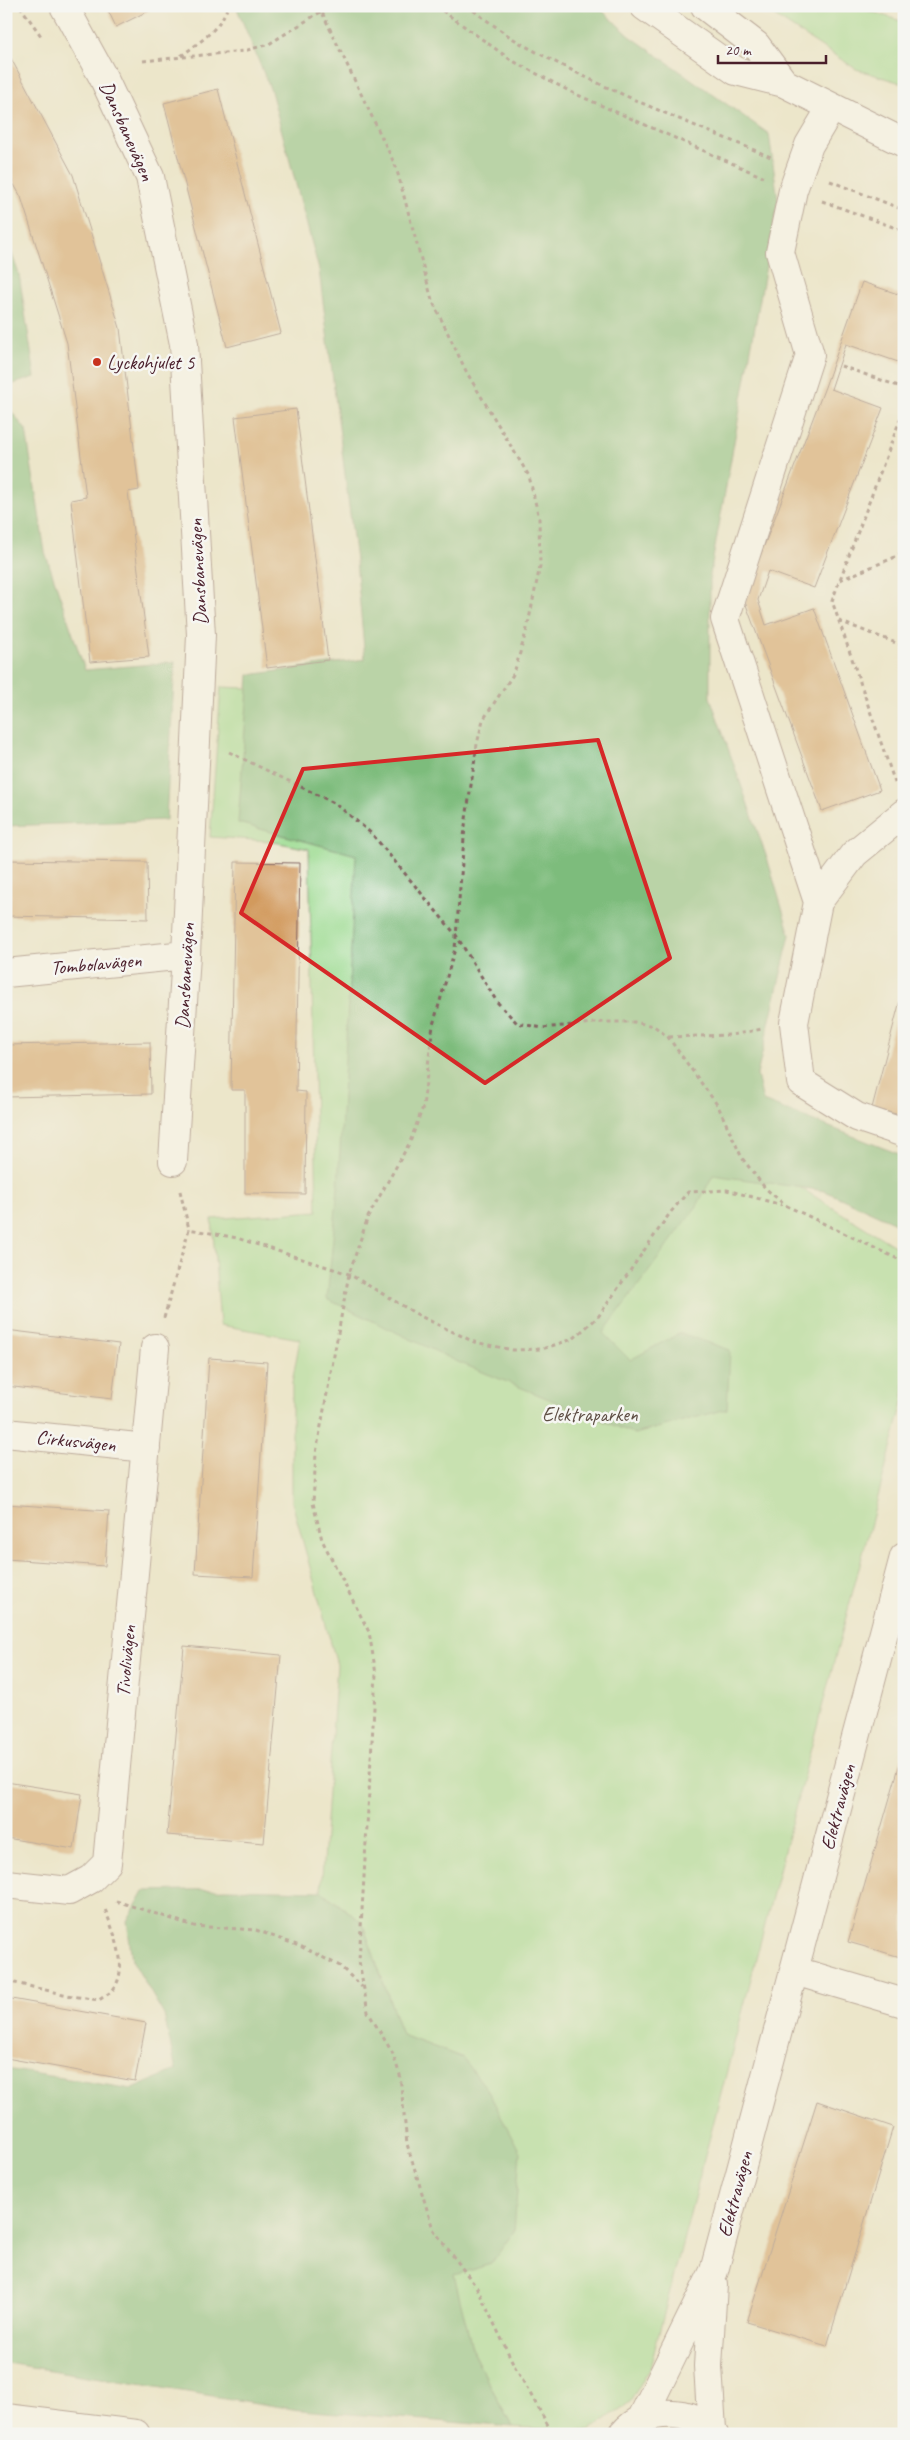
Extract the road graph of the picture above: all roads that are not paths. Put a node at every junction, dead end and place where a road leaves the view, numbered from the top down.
1 (64, 6) edge
2 (644, 6) edge
3 (706, 6) edge
4 (784, 83) junction
5 (831, 108) junction
6 (904, 142) edge
7 (900, 802) edge
8 (818, 902) junction
9 (186, 955) junction
10 (6, 973) edge
11 (904, 1133) edge
12 (173, 1161) road end
13 (155, 1348) road end
14 (6, 1433) edge
15 (146, 1448) junction
16 (904, 1557) edge
17 (893, 1645) edge
18 (6, 1884) edge
19 (795, 1971) junction
20 (904, 2003) edge
21 (714, 2271) junction
22 (6, 2418) edge
23 (632, 2427) edge
24 (713, 2432) edge
25 (136, 2434) edge

1 - 9 street, Dansbanevägen
2 - 4 street
3 - 4 street
4 - 5 street
5 - 6 street
5 - 8 street
7 - 8 street
8 - 11 street
9 - 10 street, Tombolavägen
9 - 12 street, Dansbanevägen
13 - 15 street, Tivolivägen
14 - 15 street, Cirkusvägen
15 - 18 street, Tivolivägen
16 - 17 street, Elektravägen
17 - 19 street, Elektravägen
19 - 20 street
19 - 21 street, Elektravägen
21 - 23 street, Elektravägen
21 - 24 street, Elektravägen
22 - 25 street
23 - 24 street

